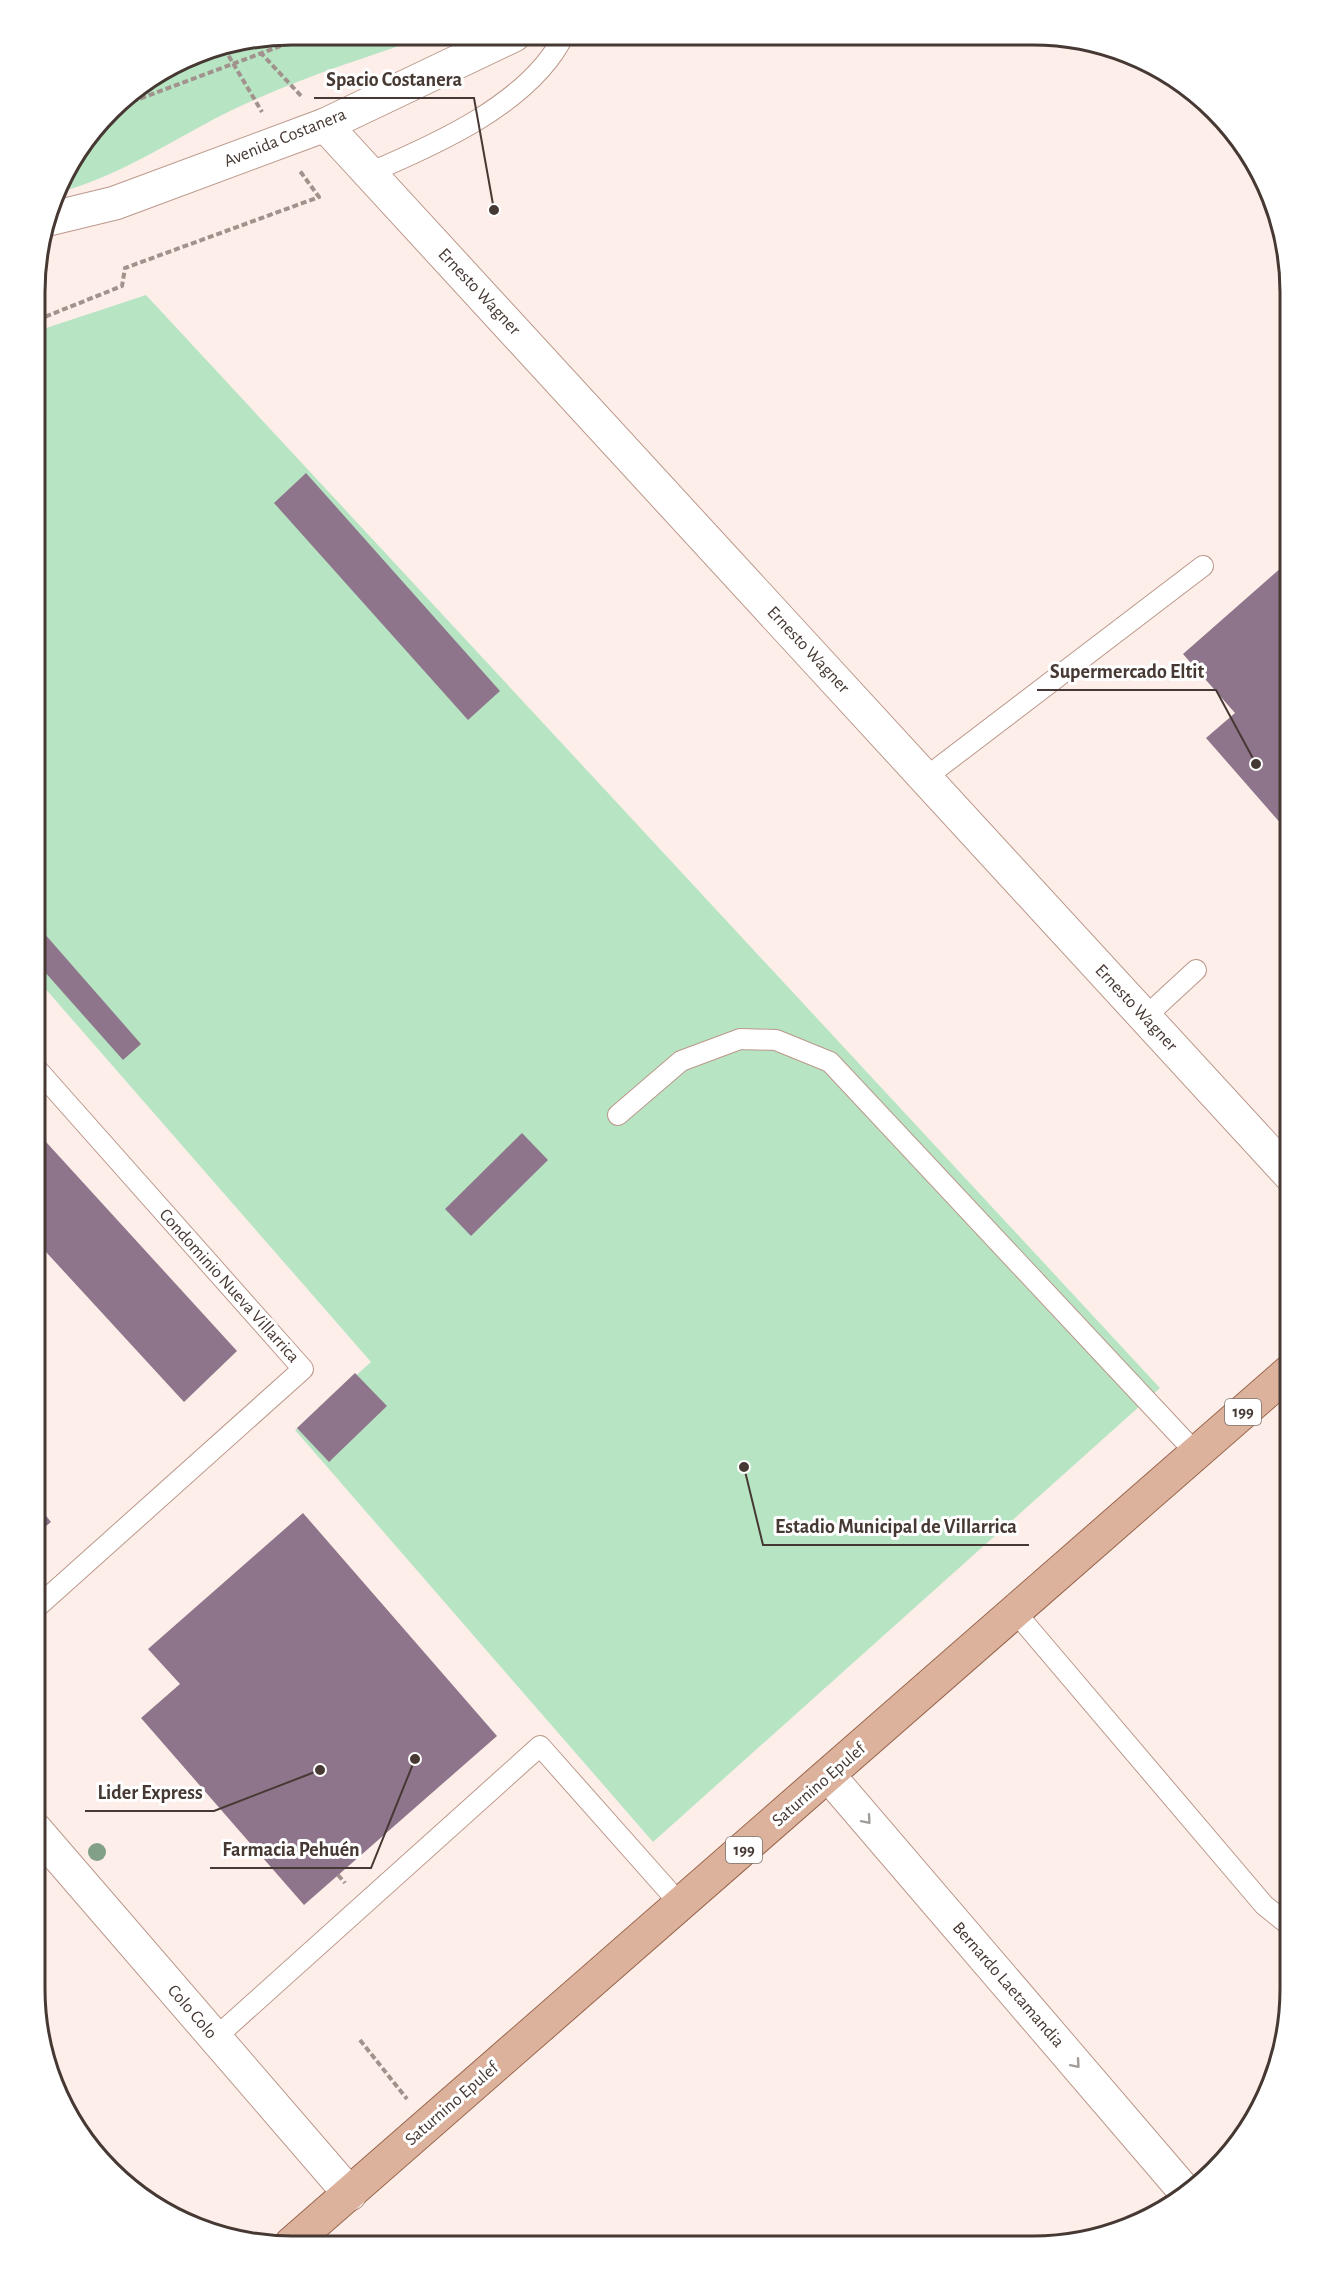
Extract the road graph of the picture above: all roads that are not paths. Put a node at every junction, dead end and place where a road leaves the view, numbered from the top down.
1 (493, 45) edge
2 (557, 45) edge
3 (325, 125) junction
4 (369, 173) junction
5 (57, 217) edge
6 (1203, 566) dead end
7 (925, 778) junction
8 (1196, 970) dead end
9 (1145, 1017) junction
10 (45, 1078) edge
11 (618, 1115) dead end
12 (1280, 1164) edge
13 (1280, 1380) edge
14 (1195, 1452) junction
15 (45, 1600) edge
16 (1016, 1613) junction
17 (829, 1776) junction
18 (45, 1841) edge
19 (681, 1905) junction
20 (1280, 1918) edge
21 (214, 2038) junction
22 (1181, 2186) edge
23 (350, 2194) junction
24 (300, 2236) edge

1 - 3 street, Avenida Costanera
2 - 4 lane
3 - 4 street, Ernesto Wagner
3 - 5 street, Avenida Costanera
4 - 7 street, Ernesto Wagner
6 - 7 lane
7 - 9 street, Ernesto Wagner
8 - 9 lane
9 - 12 street, Ernesto Wagner
10 - 15 lane, Condominio Nueva Villarrica
11 - 14 lane
13 - 14 main road, Saturnino Epulef / 199
14 - 16 main road, Saturnino Epulef / 199
16 - 17 main road, Saturnino Epulef / 199
16 - 20 lane
17 - 19 main road, Saturnino Epulef / 199
17 -> 22 street, Bernardo Laetamandia
18 - 21 street, Colo Colo
19 - 21 lane
19 - 23 main road, Saturnino Epulef / 199
21 - 23 street, Colo Colo
23 - 24 main road, Saturnino Epulef / 199

